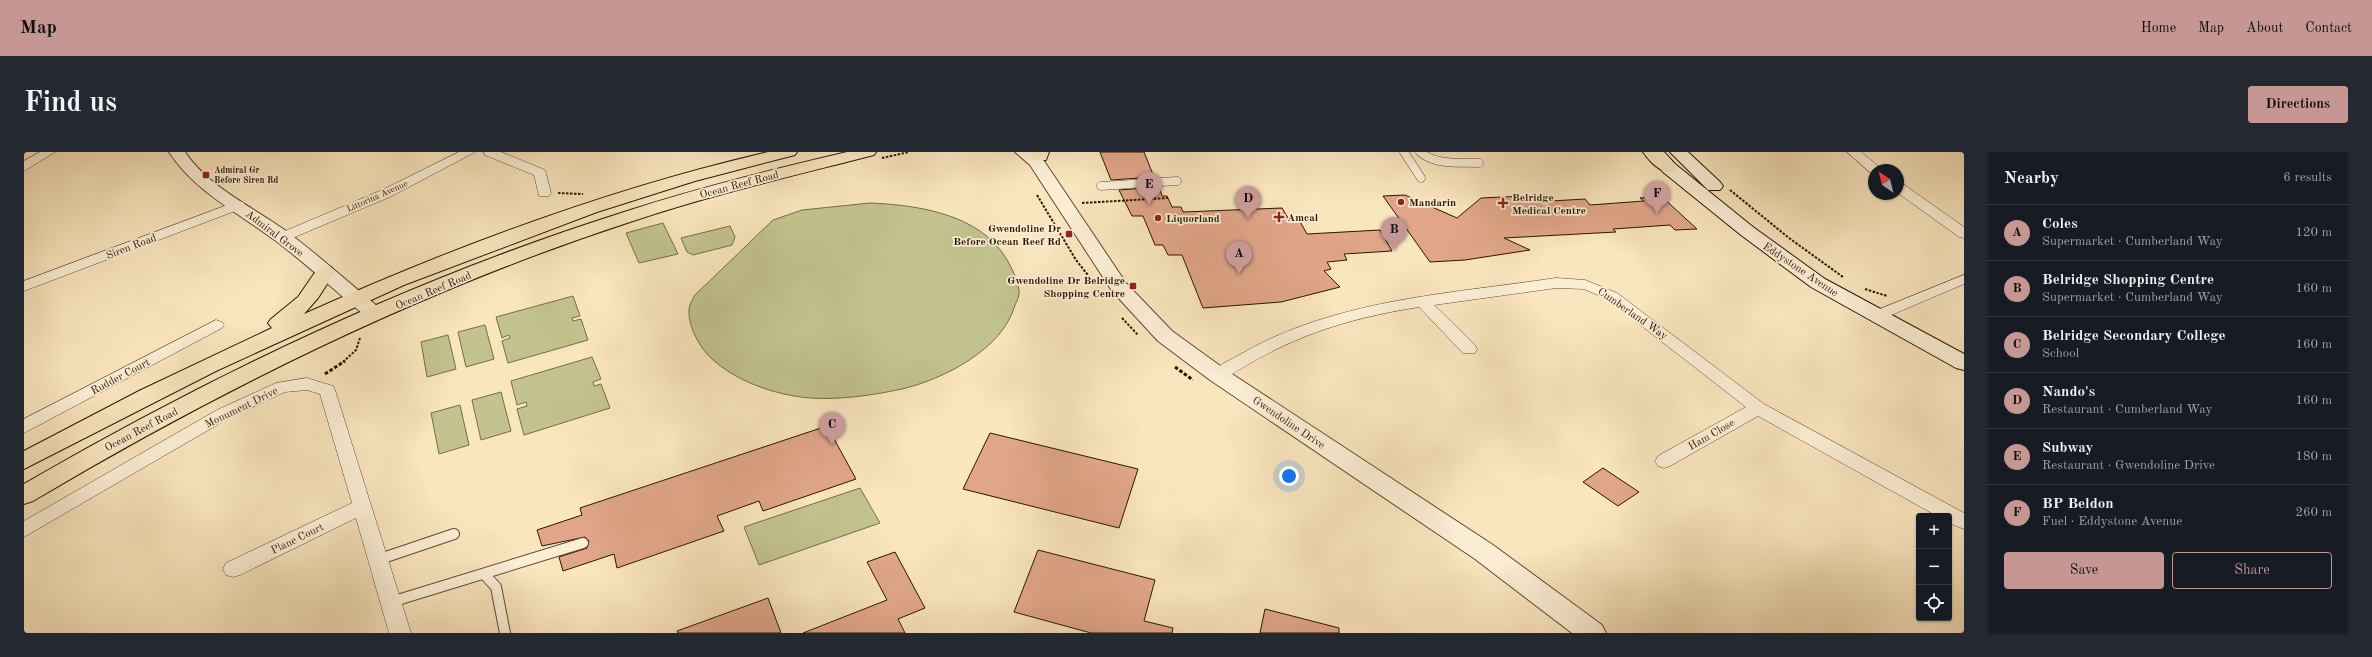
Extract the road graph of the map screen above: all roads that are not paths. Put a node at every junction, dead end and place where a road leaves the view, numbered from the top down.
1 (49, 152) edge
2 (177, 152) edge
3 (469, 152) edge
4 (490, 152) edge
5 (789, 152) edge
6 (1404, 152) edge
7 (1420, 152) edge
8 (1651, 152) edge
9 (1655, 152) edge
10 (1853, 152) edge
11 (1036, 155) edge
12 (872, 156) edge
13 (1674, 160) edge
14 (1479, 163) dead end
15 (1868, 164) edge
16 (24, 167) edge
17 (1695, 169) junction
18 (1421, 178) dead end
19 (1177, 181) dead end
20 (1101, 186) dead end
21 (1698, 190) junction
22 (1904, 191) edge
23 (544, 192) road end
24 (238, 205) junction
25 (1964, 234) edge
26 (283, 237) junction
27 (325, 272) junction
28 (1964, 279) edge
29 (24, 286) edge
30 (355, 298) junction
31 (1424, 302) junction
32 (1888, 310) junction
33 (375, 314) junction
34 (216, 325) dead end
35 (1469, 348) dead end
36 (1964, 351) edge
37 (1964, 363) edge
38 (1218, 375) junction
39 (186, 377) junction
40 (1758, 408) junction
41 (24, 427) edge
42 (24, 461) edge
43 (1664, 461) dead end
44 (24, 495) edge
45 (361, 507) junction
46 (1964, 522) edge
47 (24, 530) edge
48 (454, 534) dead end
49 (583, 543) dead end
50 (377, 560) junction
51 (233, 569) dead end
52 (484, 574) junction
53 (391, 602) junction
54 (400, 633) edge
55 (505, 633) edge
56 (1592, 633) edge

1 - 16 street
2 - 24 street, Admiral Grove
3 - 26 street, Littorina Avenue
4 - 23 street
5 - 30 main road, Ocean Reef Road
6 - 18 lane
7 - 14 lane
8 - 13 main road
9 - 13 street, Eddystone Avenue
10 - 15 street
11 - 38 street, Gwendoline Drive
12 - 33 main road, Ocean Reef Road
13 - 17 street, Eddystone Avenue
13 - 21 street, Eddystone Avenue
17 - 21 street
17 - 32 street, Eddystone Avenue
19 - 20 lane
21 - 32 street, Eddystone Avenue
22 - 25 street
24 - 26 street, Admiral Grove
24 - 29 street, Siren Road
26 - 27 street, Admiral Grove
27 - 30 street, Admiral Grove
27 - 39 main road
28 - 32 street
30 - 33 street, Admiral Grove
30 - 39 main road, Ocean Reef Road
31 - 35 street
31 - 38 street, Cumberland Way
31 - 40 street, Cumberland Way
32 - 36 street, Eddystone Avenue
32 - 37 street, Eddystone Avenue
33 - 44 main road, Ocean Reef Road
34 - 41 street, Rudder Court
38 - 56 street, Gwendoline Drive
39 - 42 main road, Ocean Reef Road
40 - 43 street, Ham Close
40 - 46 street, Cumberland Way
45 - 47 street, Monument Drive
45 - 50 street, Monument Drive
45 - 51 street, Plane Court
48 - 50 lane
49 - 52 lane
50 - 53 street, Monument Drive
52 - 53 lane
52 - 55 lane
53 - 54 street, Monument Drive

